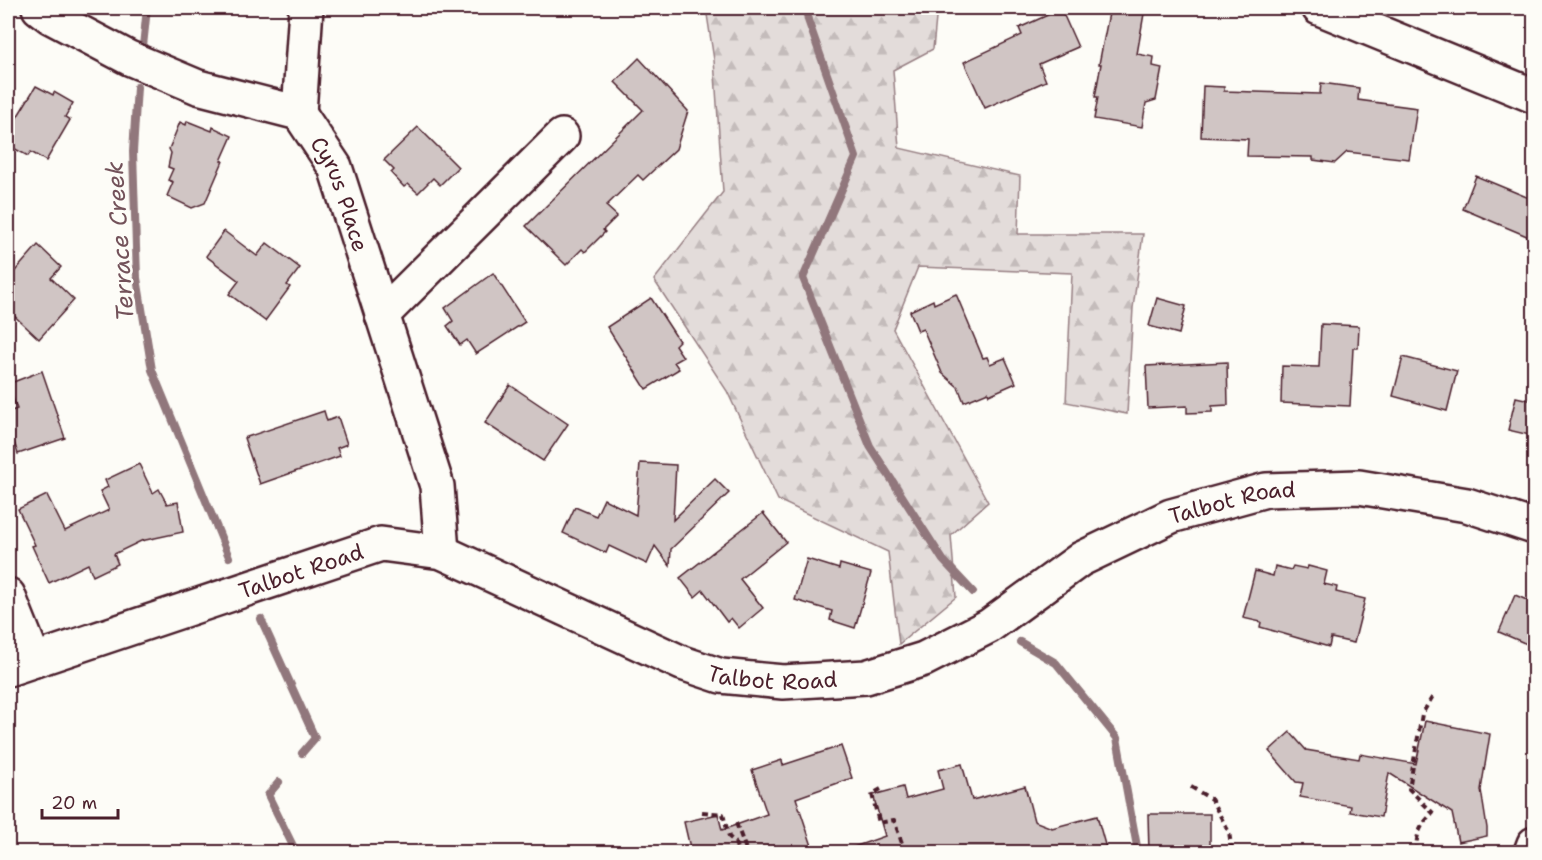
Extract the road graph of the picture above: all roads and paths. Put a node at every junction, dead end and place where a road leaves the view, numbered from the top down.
1 (39, 8) edge
2 (306, 8) edge
3 (1319, 8) edge
4 (1534, 96) edge
5 (299, 113) junction
6 (562, 136) dead end
7 (382, 315) junction
8 (1534, 527) edge
9 (442, 552) junction
10 (8, 595) edge
11 (20, 665) edge
12 (1433, 696) dead end
13 (1191, 786) dead end
14 (881, 789) dead end
15 (702, 812) dead end
16 (736, 823) dead end
17 (1534, 844) edge
18 (738, 852) edge
19 (747, 852) edge
20 (905, 852) edge
21 (1232, 852) edge
22 (1416, 852) edge
23 (1531, 852) edge

1 - 5 street, Cyrus Place
2 - 5 street
3 - 4 street
5 - 7 street, Cyrus Place
6 - 7 street
7 - 9 street, Cyrus Place
8 - 9 street, Talbot Road
9 - 11 street, Talbot Road
10 - 11 street
12 - 22 path
13 - 21 path
14 - 20 path
15 - 18 path
16 - 19 path
17 - 23 street

